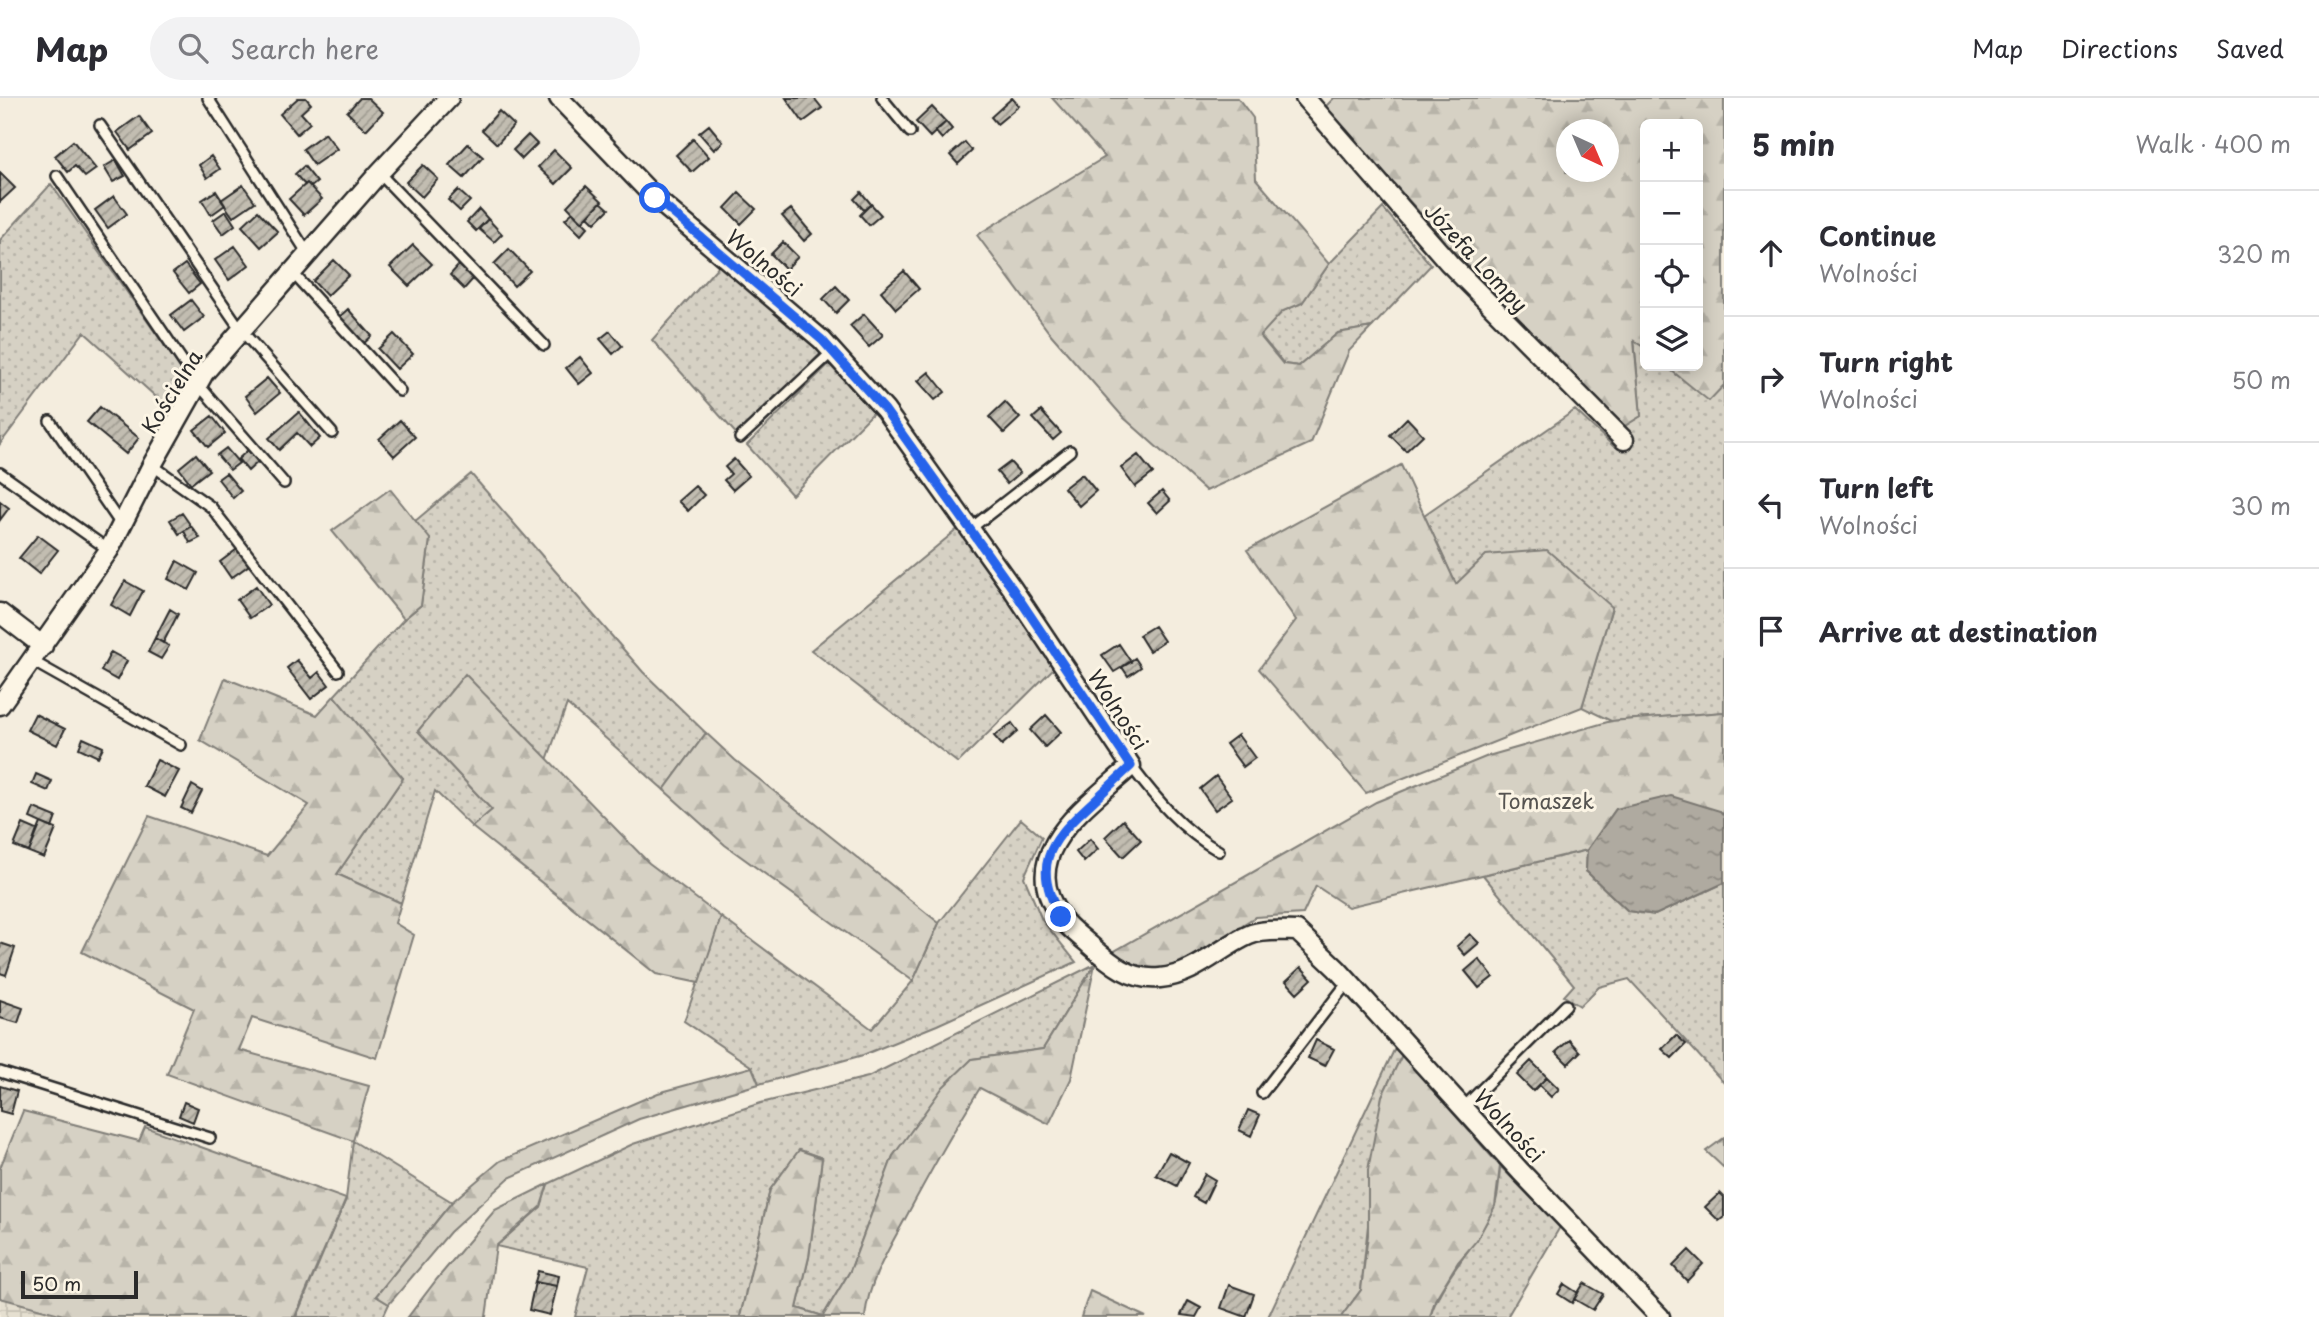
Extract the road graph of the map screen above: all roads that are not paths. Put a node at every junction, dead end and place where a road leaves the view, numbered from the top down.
1 (208, 98) edge
2 (449, 98) edge
3 (559, 98) edge
4 (882, 98) edge
5 (1304, 98) edge
6 (100, 125) dead end
7 (910, 132) dead end
8 (379, 173) junction
9 (57, 176) dead end
10 (308, 254) junction
11 (292, 272) junction
12 (241, 330) junction
13 (544, 345) dead end
14 (832, 352) junction
15 (198, 384) junction
16 (400, 390) dead end
17 (50, 421) dead end
18 (332, 433) dead end
19 (740, 438) dead end
20 (1624, 440) dead end
21 (1070, 451) dead end
22 (152, 465) junction
23 (0, 473) edge
24 (284, 483) dead end
25 (123, 527) junction
26 (970, 529) junction
27 (110, 550) junction
28 (0, 613) edge
29 (43, 646) junction
30 (32, 661) junction
31 (338, 671) dead end
32 (0, 705) edge
33 (181, 746) dead end
34 (1131, 766) junction
35 (1219, 851) dead end
36 (1348, 982) junction
37 (1566, 1005) dead end
38 (0, 1072) edge
39 (1262, 1093) dead end
40 (1463, 1108) junction
41 (210, 1138) dead end
42 (1660, 1317) edge

1 - 10 lane
2 - 8 street, Kościelna
3 - 14 street, Wolności
4 - 7 lane
5 - 20 street, Józefa Lompy
6 - 12 lane
8 - 10 street, Kościelna
8 - 13 lane
9 - 15 lane
10 - 11 street, Kościelna
11 - 12 street, Kościelna
11 - 16 lane
12 - 15 street, Kościelna
12 - 18 lane
14 - 19 lane
14 - 26 street, Wolności
15 - 22 street, Kościelna
15 - 24 lane
17 - 25 lane
21 - 26 lane
22 - 25 street, Kościelna
22 - 31 lane
23 - 27 lane
25 - 27 street, Kościelna
26 - 34 street, Wolności
27 - 29 street, Kościelna
28 - 29 street
29 - 30 street, Kościelna
30 - 32 street, Kościelna
30 - 33 lane
34 - 35 lane
34 - 36 street, Wolności
36 - 39 lane
36 - 40 street, Wolności
37 - 40 lane
38 - 41 lane
40 - 42 street, Wolności

